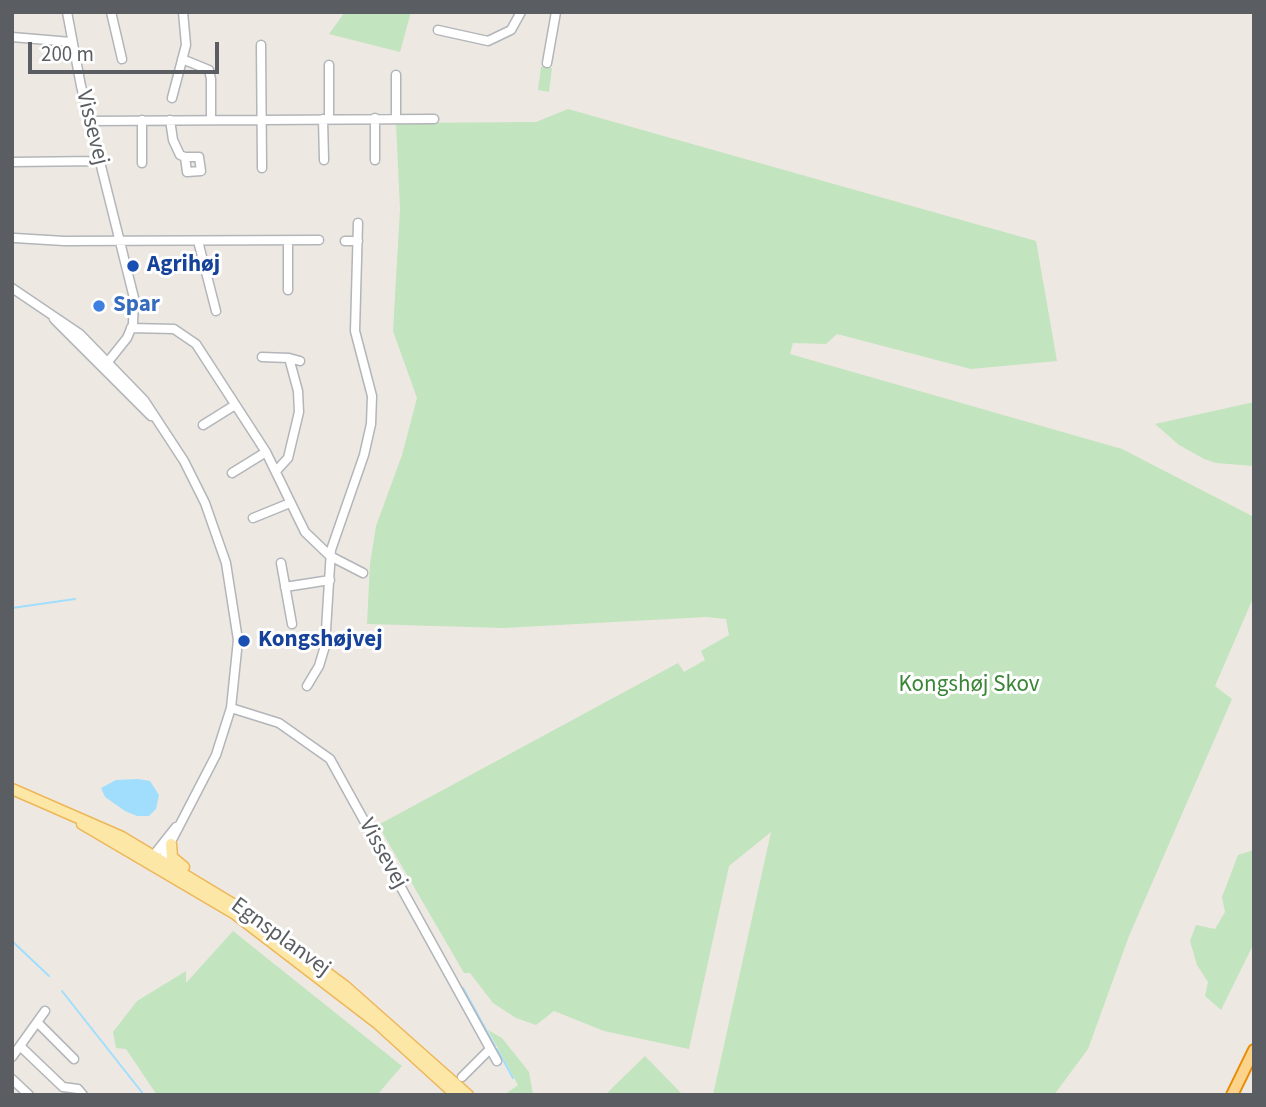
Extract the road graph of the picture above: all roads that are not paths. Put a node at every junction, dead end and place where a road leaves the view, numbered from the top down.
1 (67, 12) edge
2 (111, 12) edge
3 (183, 12) edge
4 (522, 12) edge
5 (556, 12) edge
6 (438, 30) dead end
7 (12, 37) edge
8 (71, 42) junction
9 (261, 45) dead end
10 (122, 59) dead end
11 (182, 59) junction
12 (547, 64) dead end
13 (329, 65) dead end
14 (396, 75) dead end
15 (172, 98) dead end
16 (375, 118) junction
17 (396, 118) junction
18 (326, 119) junction
19 (434, 119) dead end
20 (142, 120) junction
21 (170, 120) junction
22 (211, 120) junction
23 (262, 120) junction
24 (89, 121) junction
25 (185, 158) dead end
26 (99, 160) junction
27 (324, 160) dead end
28 (375, 160) dead end
29 (12, 162) edge
30 (142, 163) dead end
31 (262, 167) dead end
32 (358, 223) dead end
33 (15, 238) dead end
34 (319, 240) dead end
35 (198, 241) junction
36 (288, 241) junction
37 (345, 241) dead end
38 (121, 242) junction
39 (358, 242) junction
40 (12, 288) edge
41 (288, 290) dead end
42 (216, 311) dead end
43 (131, 328) junction
44 (262, 357) dead end
45 (289, 358) junction
46 (299, 361) dead end
47 (106, 364) junction
48 (235, 405) junction
49 (203, 425) dead end
50 (266, 452) junction
51 (276, 471) junction
52 (232, 473) dead end
53 (290, 503) junction
54 (253, 518) dead end
55 (330, 556) junction
56 (281, 563) dead end
57 (363, 573) dead end
58 (330, 580) junction
59 (285, 587) junction
60 (292, 624) dead end
61 (307, 687) dead end
62 (231, 708) junction
63 (12, 789) edge
64 (70, 816) junction
65 (178, 825) junction
66 (171, 844) junction
67 (154, 861) junction
68 (214, 891) junction
69 (45, 1011) dead end
70 (37, 1022) junction
71 (20, 1046) junction
72 (490, 1049) junction
73 (1254, 1049) edge
74 (12, 1057) edge
75 (74, 1059) dead end
76 (497, 1061) dead end
77 (1254, 1062) edge
78 (462, 1077) dead end
79 (12, 1079) edge
80 (29, 1095) edge
81 (83, 1095) edge
82 (456, 1095) edge
83 (468, 1095) edge
84 (1232, 1095) edge
85 (1240, 1095) edge

1 - 8 street, Vissevej
2 - 10 street
3 - 11 street
4 - 6 street
5 - 12 street
7 - 8 street
8 - 24 street, Vissevej
9 - 23 street
11 - 15 street
11 - 22 street
13 - 18 street
14 - 17 street
16 - 17 street
16 - 18 street
16 - 28 street
17 - 19 street
18 - 23 street
18 - 27 street
20 - 21 street
20 - 24 street
20 - 30 street
21 - 22 street
21 - 25 street
22 - 23 street
23 - 31 street
24 - 26 street, Vissevej
26 - 29 street
26 - 38 street, Vissevej
32 - 39 street
33 - 38 street
34 - 36 street
35 - 36 street
35 - 38 street
35 - 42 street
36 - 41 street
37 - 39 street
38 - 43 street, Vissevej
39 - 55 street
40 - 47 street
43 - 47 street, Vissevej
43 - 48 street
44 - 45 street
45 - 46 street
45 - 51 street
47 - 62 street
48 - 49 street
48 - 50 street
50 - 51 street
50 - 52 street
51 - 53 street
53 - 54 street
53 - 55 street
55 - 57 street
55 - 58 street
56 - 59 street
58 - 59 street
58 - 61 street
59 - 60 street
62 - 65 street
62 - 72 street, Vissevej
63 - 64 main road, Egnsplanvej
64 - 67 main road, Egnsplanvej
64 - 67 main road, Egnsplanvej
65 - 66 street
65 - 67 street
66 - 67 street
66 - 68 main road
67 - 68 main road, Egnsplanvej
67 - 82 main road, Egnsplanvej
68 - 83 main road, Egnsplanvej
69 - 70 street
70 - 71 street
70 - 75 street
71 - 74 street
71 - 81 street
72 - 76 street, Vissevej
72 - 78 street
73 - 84 highway
77 - 85 highway
79 - 80 street

